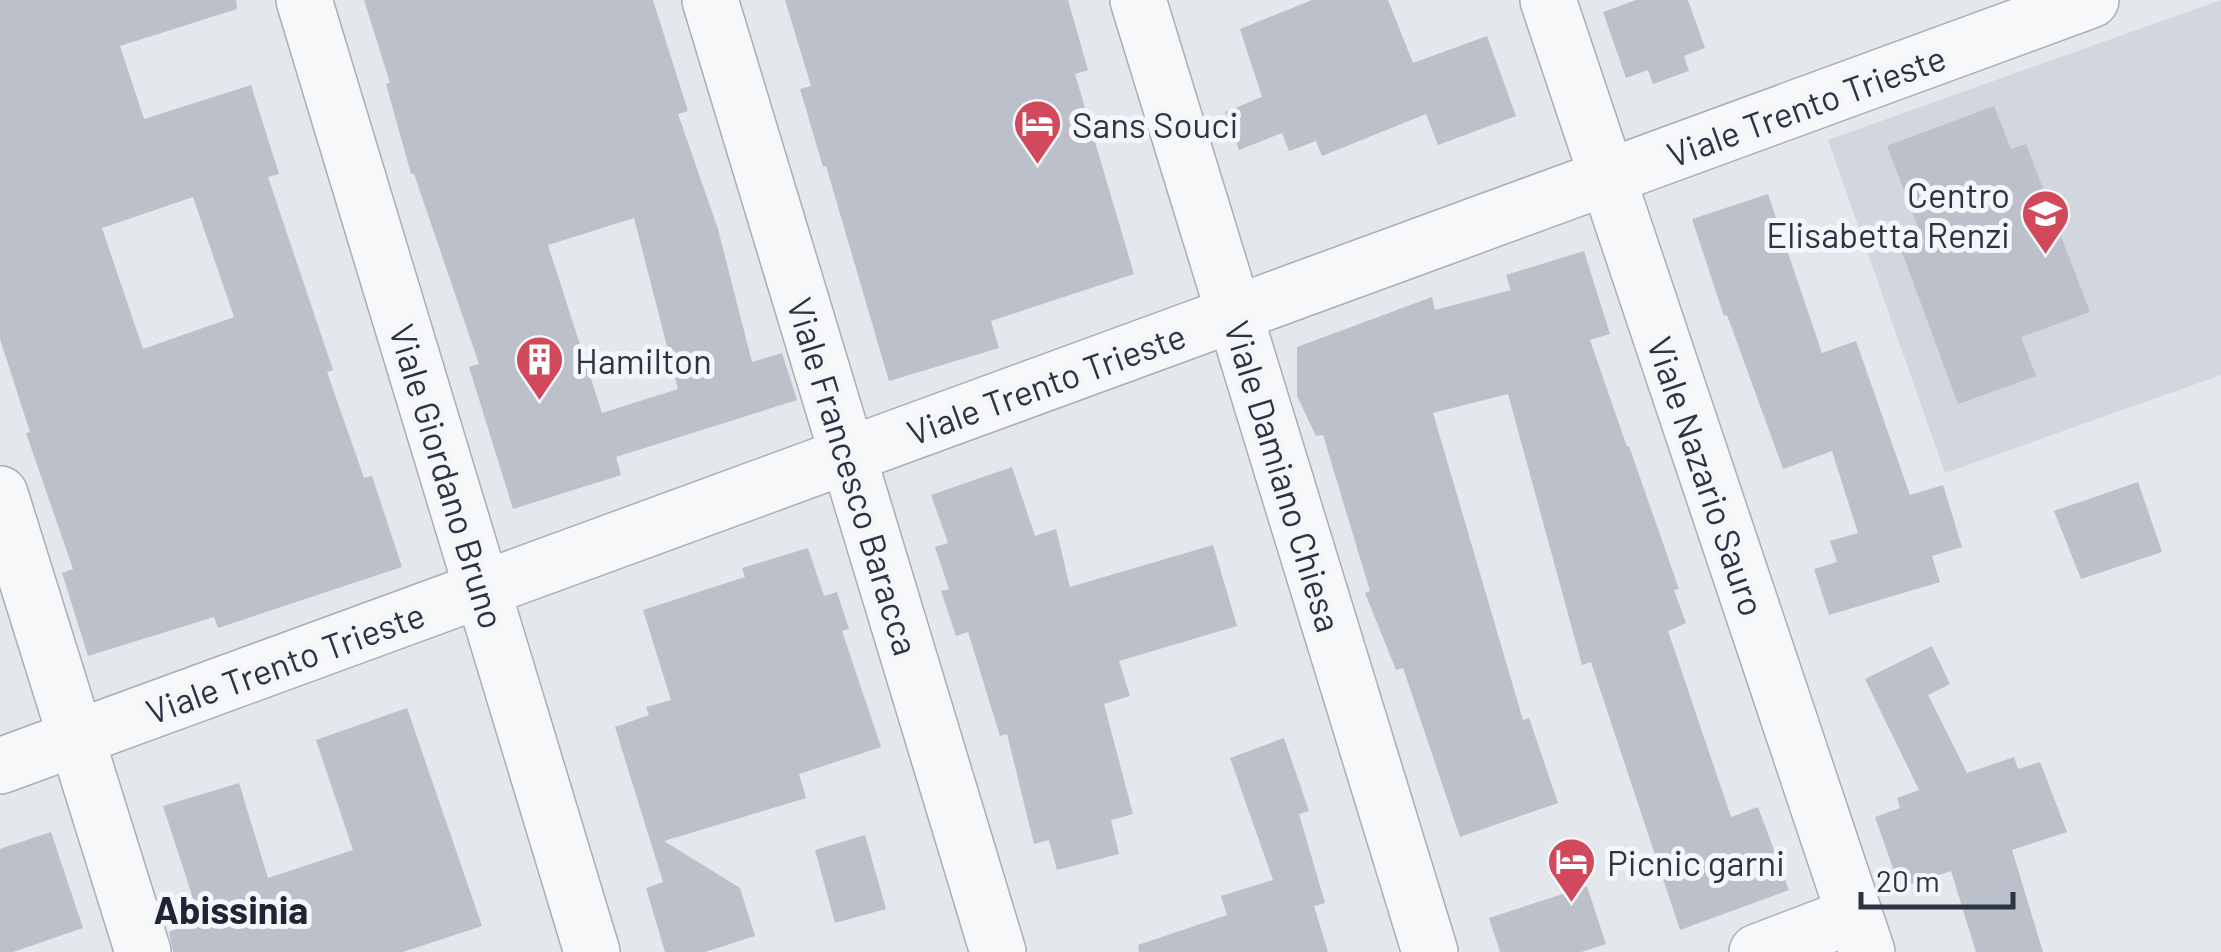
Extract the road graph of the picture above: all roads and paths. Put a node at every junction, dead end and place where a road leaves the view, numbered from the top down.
1 (304, 0) edge
2 (710, 0) edge
3 (1138, 0) edge
4 (1548, 0) edge
5 (2092, 0) edge
6 (1608, 178) junction
7 (1234, 314) junction
8 (848, 456) junction
9 (0, 494) edge
10 (482, 590) junction
11 (76, 738) junction
12 (0, 766) edge
13 (1860, 933) edge
14 (143, 952) edge
15 (592, 952) edge
16 (998, 952) edge
17 (1430, 952) edge
18 (1756, 952) edge

1 - 10 street, Viale Giordano Bruno
2 - 8 street, Viale Francesco Baracca
3 - 7 street, Viale Damiano Chiesa
4 - 6 street, Viale Nazario Sauro
5 - 6 street, Viale Trento Trieste
6 - 7 street, Viale Trento Trieste
6 - 13 street, Viale Nazario Sauro
7 - 8 street, Viale Trento Trieste
7 - 17 street, Viale Damiano Chiesa
8 - 10 street, Viale Trento Trieste
8 - 16 street, Viale Francesco Baracca
9 - 11 street
10 - 11 street, Viale Trento Trieste
10 - 15 street, Viale Giordano Bruno
11 - 12 street, Viale Trento Trieste
11 - 14 street
13 - 18 street

